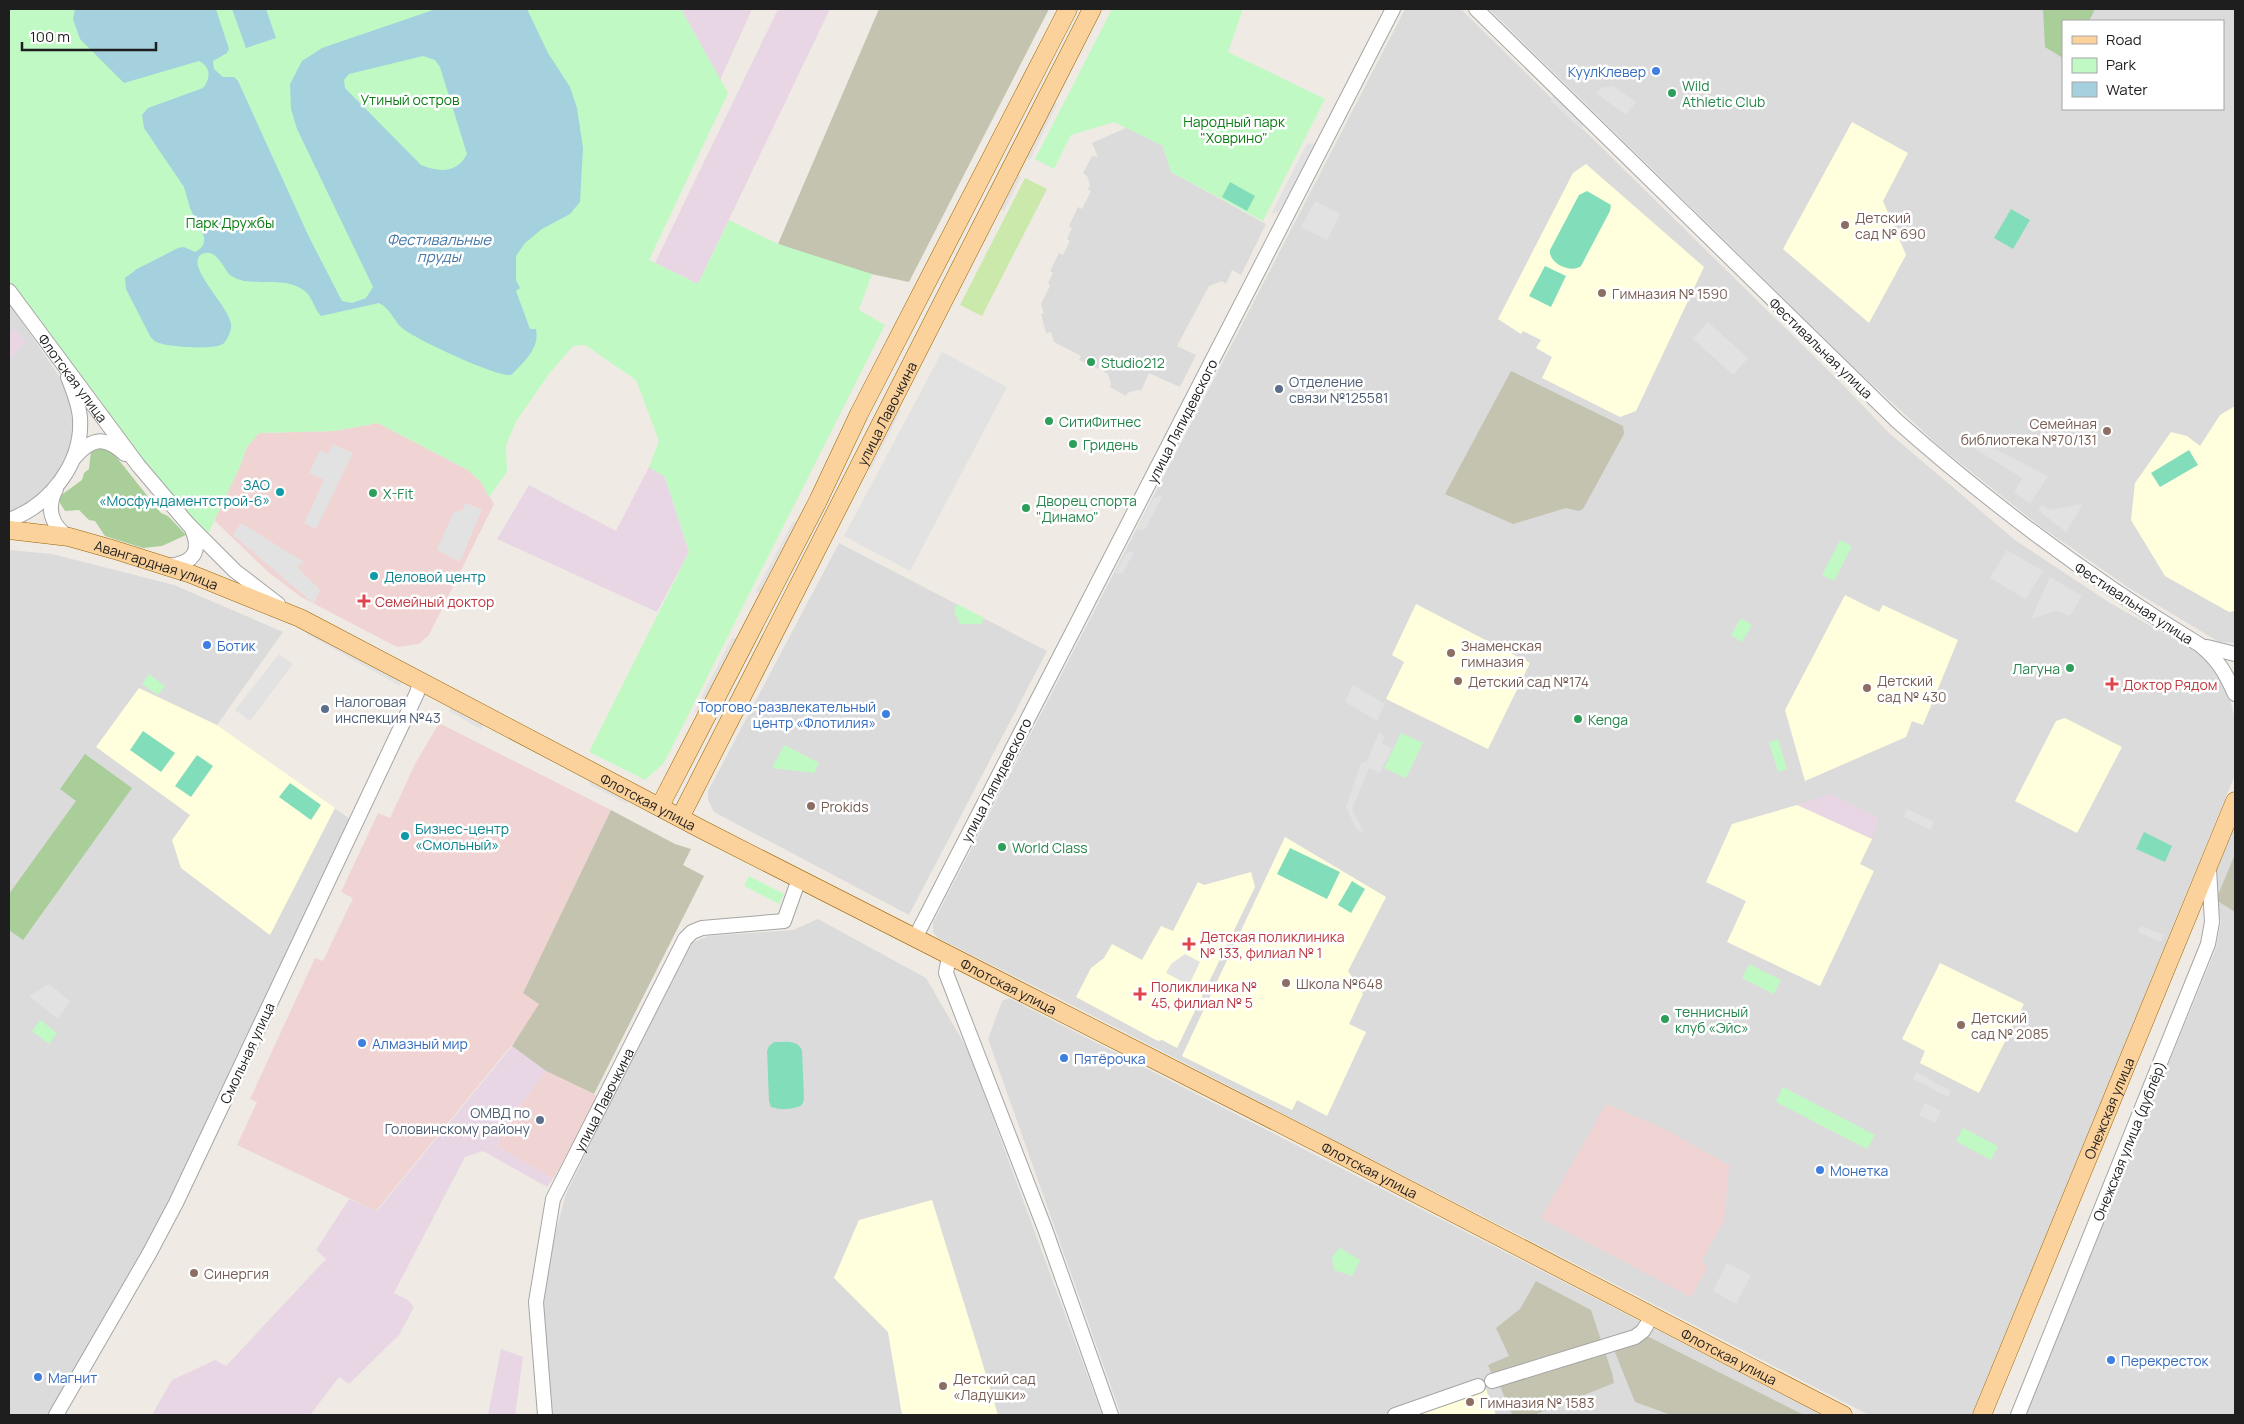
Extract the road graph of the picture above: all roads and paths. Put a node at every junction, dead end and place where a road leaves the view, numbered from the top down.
1 (1068, 9) edge
2 (1092, 9) edge
3 (1393, 9) edge
4 (1476, 9) edge
5 (1039, 66) junction
6 (1059, 76) junction
7 (9, 291) edge
8 (66, 369) junction
9 (72, 460) junction
10 (138, 465) junction
11 (58, 484) junction
12 (9, 520) edge
13 (192, 528) junction
14 (9, 530) edge
15 (69, 537) junction
16 (169, 566) junction
17 (300, 618) junction
18 (746, 640) junction
19 (2200, 645) junction
20 (766, 650) junction
21 (2235, 654) edge
22 (420, 682) junction
23 (2235, 694) edge
24 (2235, 801) edge
25 (660, 806) junction
26 (680, 816) junction
27 (2210, 861) junction
28 (799, 879) junction
29 (915, 938) junction
30 (949, 956) junction
31 (1652, 1316) junction
32 (1492, 1381) dead end
33 (1478, 1386) dead end
34 (56, 1415) edge
35 (546, 1415) edge
36 (1111, 1415) edge
37 (1395, 1415) edge
38 (1844, 1415) edge
39 (1982, 1415) edge
40 (2018, 1415) edge

1 - 5 main road, улица Лавочкина
2 - 6 main road, улица Лавочкина
3 - 29 street, улица Ляпидевского
4 - 19 street, Фестивальная улица
5 - 6 street
5 - 18 main road, улица Лавочкина
6 - 20 main road, улица Лавочкина
7 - 8 street, Флотская улица
8 - 9 street
8 - 10 street, Флотская улица
9 - 10 street, Флотская улица
9 - 11 street
10 - 13 street, Флотская улица
11 - 12 street
11 - 15 street
13 - 16 street
13 - 17 street, Флотская улица
14 - 15 main road, Авангардная улица
15 - 16 main road, Авангардная улица
16 - 17 main road, Авангардная улица
17 - 22 main road, Флотская улица
18 - 20 street
18 - 25 main road, улица Лавочкина
19 - 21 street, Фестивальная улица
19 - 23 street, Фестивальная улица
20 - 26 main road, улица Лавочкина
22 - 25 main road, Флотская улица
22 - 34 street, Смольная улица
24 - 27 main road, Онежская улица
25 - 26 main road, Флотская улица
26 - 28 main road, Флотская улица
27 - 39 main road, Онежская улица
27 - 40 street, Онежская улица (дублёр)
28 - 29 main road, Флотская улица
28 - 35 street, улица Лавочкина
29 - 30 main road, Флотская улица
30 - 31 main road, Флотская улица
30 - 36 street
31 - 32 street
31 - 38 main road, Флотская улица
33 - 37 street

